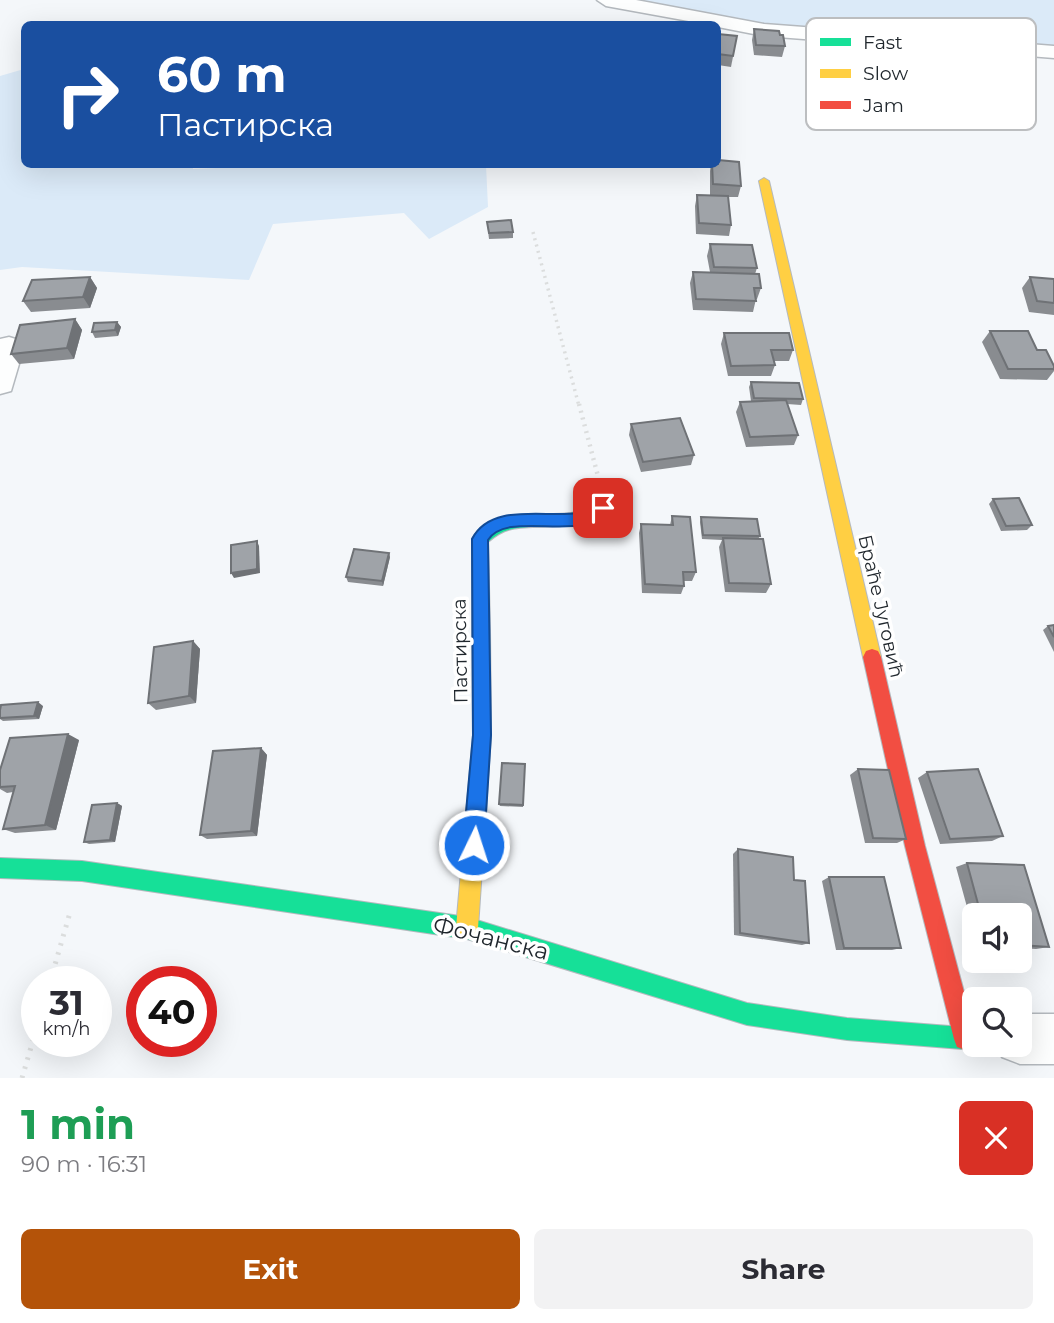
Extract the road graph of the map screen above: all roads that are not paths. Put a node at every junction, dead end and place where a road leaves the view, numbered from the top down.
1 (606, 0) edge
2 (717, 21) edge
3 (721, 22) edge
4 (806, 33) edge
5 (1036, 51) edge
6 (1054, 52) edge
7 (764, 181) dead end
8 (9, 347) dead end
9 (0, 383) edge
10 (603, 508) road end
11 (0, 868) edge
12 (467, 928) junction
13 (962, 1011) edge
14 (962, 1038) edge
15 (1054, 1038) edge
16 (1032, 1039) edge

1 - 2 street
3 - 4 street
5 - 6 street
7 - 13 street, Браће Југовић
8 - 9 street
10 - 12 street, Пастирска
11 - 12 street, Фочанска
12 - 14 street, Фочанска
15 - 16 street

